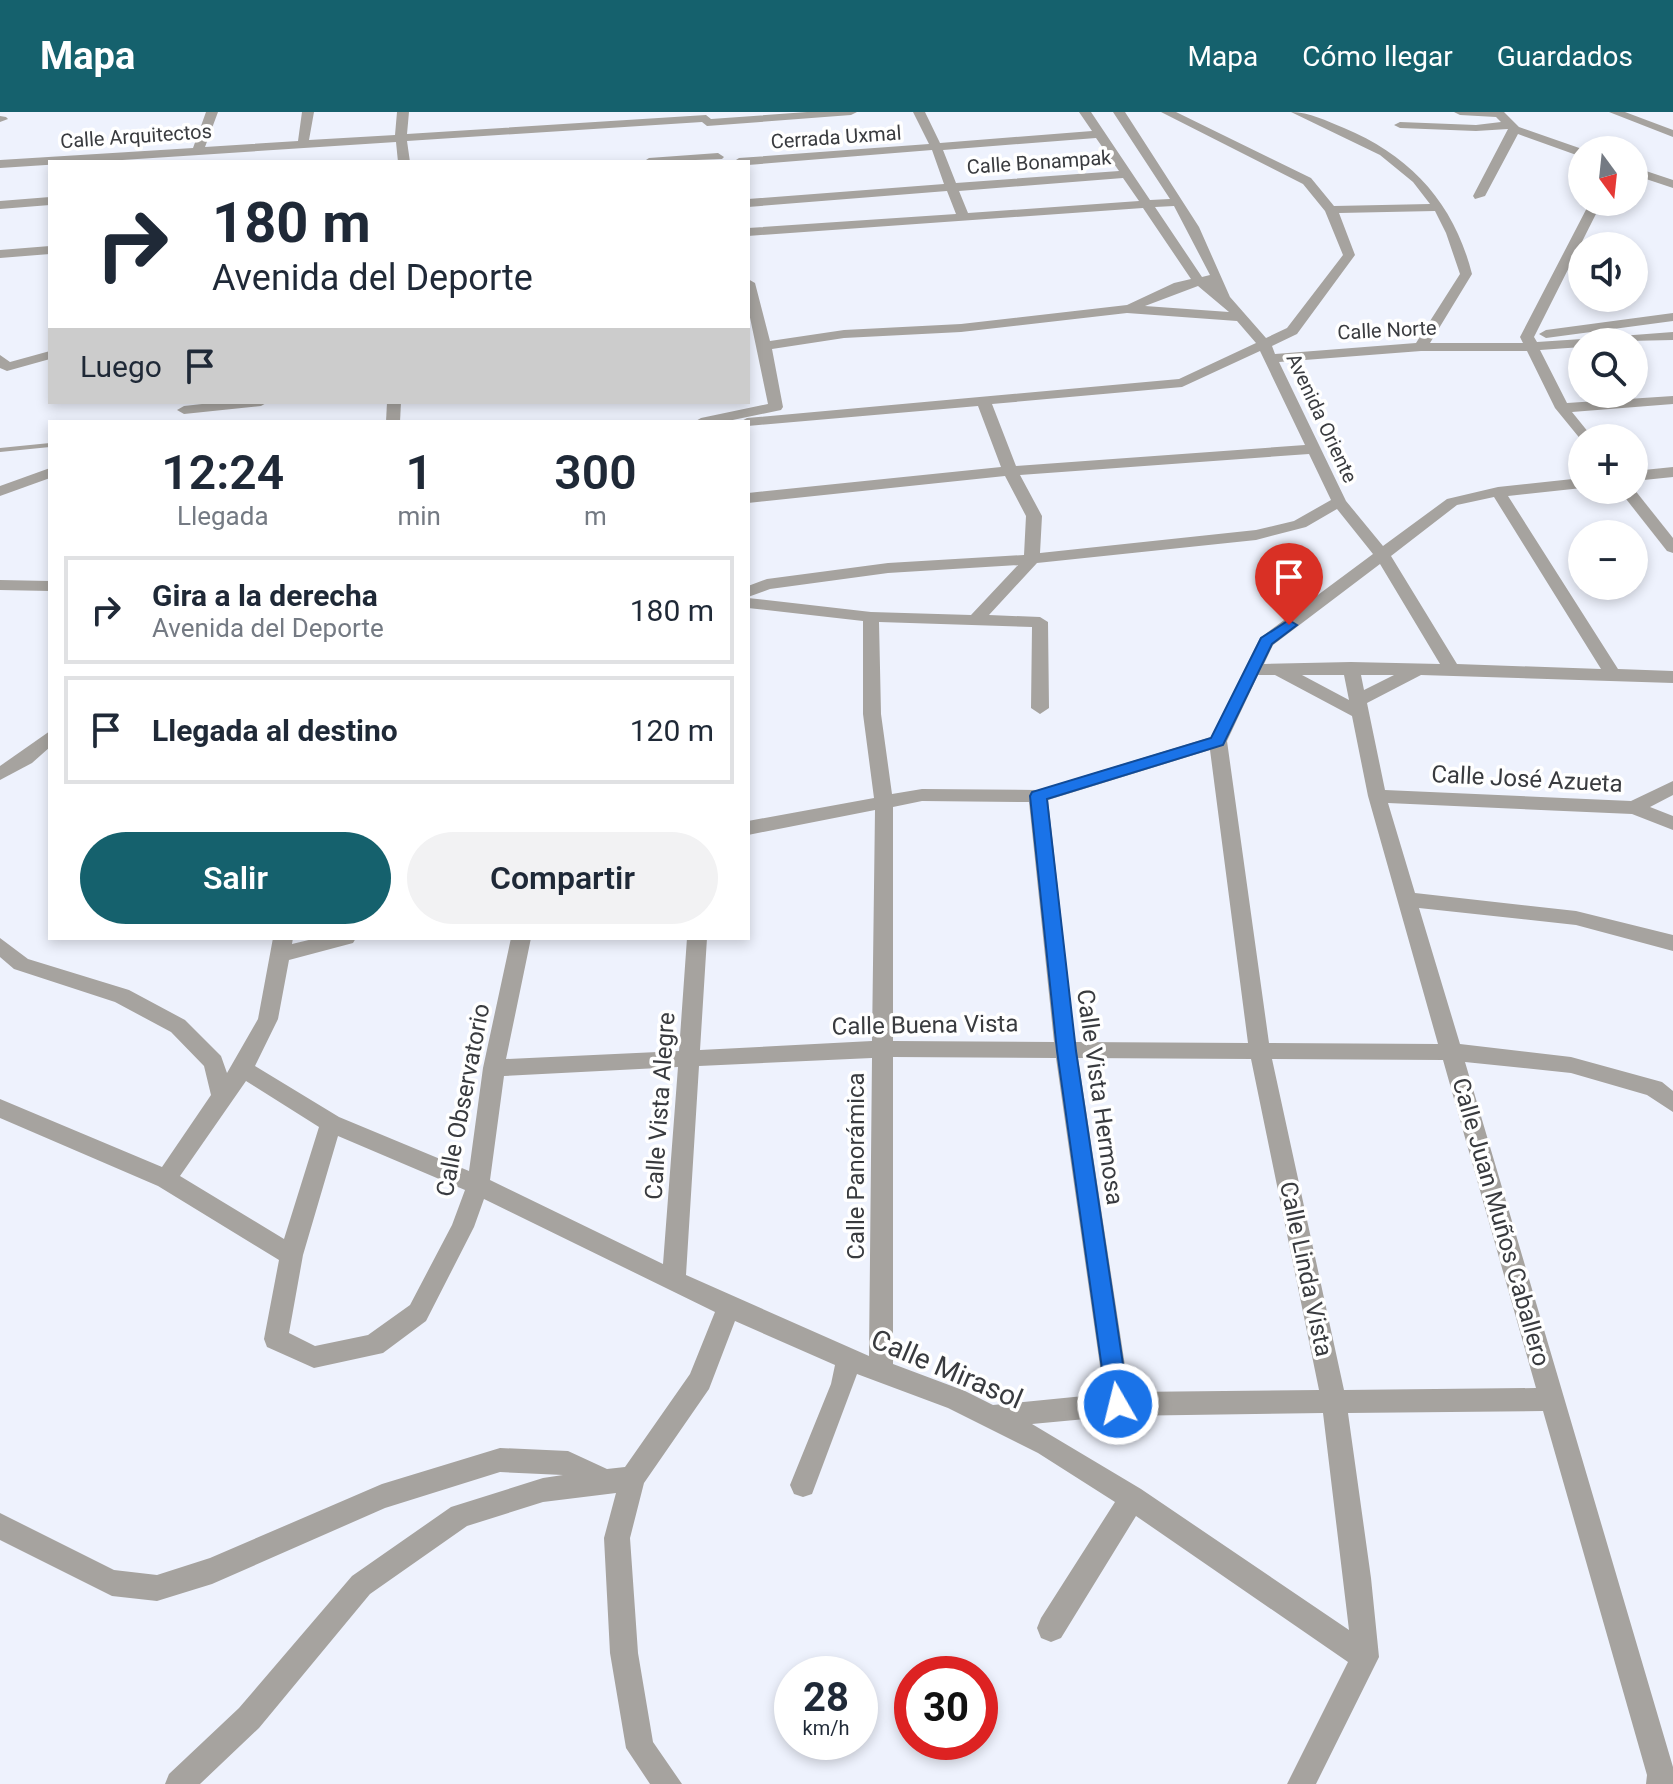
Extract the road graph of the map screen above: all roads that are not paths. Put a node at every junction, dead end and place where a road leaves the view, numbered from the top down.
1 (212, 112) edge
2 (308, 112) edge
3 (403, 112) edge
4 (851, 112) edge
5 (919, 112) edge
6 (1085, 112) edge
7 (1119, 112) edge
8 (1167, 112) edge
9 (1297, 112) edge
10 (1460, 112) edge
11 (1615, 112) edge
12 (1497, 113) edge
13 (1634, 116) edge
14 (1400, 125) dead end
15 (1512, 127) junction
16 (1097, 134) junction
17 (1673, 134) edge
18 (712, 136) edge
19 (401, 138) junction
20 (303, 144) junction
21 (936, 147) junction
22 (1568, 148) edge
23 (198, 150) junction
24 (94, 160) edge
25 (404, 160) edge
26 (654, 160) edge
27 (750, 161) edge
28 (48, 162) edge
29 (0, 164) edge
30 (1128, 174) junction
31 (1648, 176) edge
32 (1673, 184) edge
33 (953, 187) junction
34 (1479, 196) dead end
35 (48, 201) edge
36 (1176, 202) junction
37 (750, 203) edge
38 (1148, 203) junction
39 (0, 205) edge
40 (1439, 207) junction
41 (1331, 210) junction
42 (1589, 216) edge
43 (963, 217) junction
44 (750, 232) edge
45 (48, 250) edge
46 (0, 254) edge
47 (1219, 278) junction
48 (1198, 280) junction
49 (1224, 298) junction
50 (750, 300) edge
51 (1127, 309) junction
52 (1241, 317) junction
53 (1673, 317) edge
54 (1673, 336) edge
55 (1648, 338) edge
56 (1529, 342) junction
57 (1568, 343) edge
58 (1421, 347) junction
59 (765, 351) junction
60 (1268, 351) junction
61 (48, 356) edge
62 (750, 357) edge
63 (0, 359) edge
64 (1673, 400) edge
65 (984, 402) junction
66 (242, 404) edge
67 (1562, 408) junction
68 (184, 410) dead end
69 (711, 420) edge
70 (750, 422) edge
71 (1575, 424) edge
72 (48, 445) edge
73 (1311, 449) junction
74 (0, 450) edge
75 (1010, 471) junction
76 (1673, 472) edge
77 (48, 474) edge
78 (1648, 475) edge
79 (1568, 484) edge
80 (0, 491) edge
81 (1498, 492) junction
82 (750, 498) edge
83 (1339, 502) junction
84 (1638, 504) edge
85 (1673, 548) edge
86 (1383, 556) junction
87 (1032, 559) junction
88 (0, 585) edge
89 (48, 586) edge
90 (750, 591) edge
91 (750, 603) edge
92 (871, 617) junction
93 (974, 621) junction
94 (1351, 667) junction
95 (1419, 668) junction
96 (1276, 669) junction
97 (1452, 669) junction
98 (1251, 670) junction
99 (1612, 673) junction
100 (1673, 677) edge
101 (1357, 707) junction
102 (1040, 708) dead end
103 (48, 739) edge
104 (1218, 741) junction
105 (0, 774) edge
106 (1673, 787) edge
107 (1038, 796) junction
108 (1377, 796) junction
109 (1634, 808) junction
110 (884, 810) junction
111 (1673, 823) edge
112 (750, 828) edge
113 (1409, 900) junction
114 (330, 940) edge
115 (521, 940) edge
116 (697, 940) edge
117 (1673, 943) edge
118 (0, 946) edge
119 (282, 946) edge
120 (883, 1049) junction
121 (1066, 1051) junction
122 (1452, 1052) junction
123 (1260, 1053) junction
124 (690, 1060) junction
125 (494, 1068) junction
126 (243, 1069) junction
127 (222, 1096) junction
128 (1673, 1103) edge
129 (0, 1108) edge
130 (331, 1123) junction
131 (166, 1179) junction
132 (478, 1185) junction
133 (291, 1255) junction
134 (674, 1278) junction
135 (729, 1307) junction
136 (848, 1359) junction
137 (881, 1370) junction
138 (1552, 1399) junction
139 (1334, 1401) junction
140 (1118, 1404) junction
141 (990, 1417) junction
142 (619, 1479) junction
143 (803, 1485) dead end
144 (1132, 1498) junction
145 (0, 1526) edge
146 (1051, 1628) dead end
147 (1365, 1657) junction
148 (1665, 1779) edge
149 (179, 1784) edge
150 (668, 1784) edge
151 (1301, 1784) edge

1 - 23 street
2 - 20 street
3 - 19 street
4 - 18 street
5 - 21 street
6 - 16 street, Avenida Oriente
7 - 36 street, Avenida Oriente
8 - 41 street
9 - 40 street
10 - 12 street
11 - 13 street
12 - 15 street
13 - 17 street
14 - 15 street
15 - 22 street
15 - 34 street
16 - 21 street, Cerrada Uxmal
16 - 30 street, Avenida Oriente
18 - 19 street, Calle Arquitectos
18 - 26 street
19 - 20 street, Calle Arquitectos
19 - 25 street
20 - 23 street, Calle Arquitectos
21 - 27 street, Cerrada Uxmal
21 - 33 street
23 - 24 street, Calle Arquitectos
28 - 29 street, Calle Arquitectos
30 - 33 street, Calle Bonampak
30 - 38 street, Avenida Oriente
31 - 32 street
33 - 37 street, Calle Bonampak
33 - 43 street
35 - 39 street
36 - 38 street
36 - 47 street, Avenida Oriente
38 - 43 street
38 - 48 street, Avenida Oriente
40 - 41 street
40 - 58 street
41 - 60 street
42 - 56 street
43 - 44 street
45 - 46 street
47 - 48 street
47 - 49 street, Avenida Oriente
48 - 49 street, Avenida Oriente
48 - 51 street
49 - 52 street, Avenida Oriente
50 - 59 street
51 - 52 street
51 - 59 street
52 - 60 street, Avenida Oriente
53 - 56 street, Calle Norte
54 - 55 street
56 - 57 street, Calle Norte
56 - 58 street, Calle Norte
56 - 67 street
58 - 60 street, Calle Norte
59 - 62 street
59 - 69 street
60 - 65 street
60 - 73 street, Avenida Oriente
61 - 63 street
64 - 67 street
65 - 70 street
65 - 75 street
66 - 68 street
67 - 71 street
72 - 74 lane
73 - 75 street
73 - 83 street, Avenida Oriente
75 - 82 street
75 - 87 street
76 - 78 street
77 - 80 street
79 - 81 street
81 - 86 street
81 - 99 street
83 - 86 street, Avenida Oriente
83 - 87 street
84 - 85 street
86 - 97 street, Avenida Oriente
86 - 98 street
87 - 90 street
87 - 93 street
88 - 89 street
91 - 92 street
92 - 93 street
92 - 110 street, Calle Panorámica
93 - 102 street
94 - 95 street
94 - 96 street
94 - 101 street, Calle Juan Muños Caballero
95 - 97 street
95 - 101 street
96 - 98 street
96 - 101 street
97 - 99 street
98 - 104 street
99 - 100 street
101 - 108 street, Calle Juan Muños Caballero
103 - 105 street
104 - 107 street
104 - 123 street, Calle Linda Vista
106 - 109 street
107 - 110 street
107 - 121 street, Calle Vista Hermosa
108 - 109 street, Calle José Azueta
108 - 113 street, Calle Juan Muños Caballero
109 - 111 street, Calle José Azueta
110 - 112 street
110 - 120 street, Calle Panorámica
113 - 117 street
113 - 122 street, Calle Juan Muños Caballero
114 - 119 street
115 - 125 street, Calle Observatorio
116 - 124 street, Calle Vista Alegre
118 - 127 street
119 - 126 street
120 - 121 street, Calle Buena Vista
120 - 124 street, Calle Buena Vista
120 - 137 street, Calle Panorámica
121 - 123 street, Calle Buena Vista
121 - 140 street, Calle Vista Hermosa
122 - 123 street, Calle Buena Vista
122 - 128 street, Calle Buena Vista
122 - 138 street, Calle Juan Muños Caballero
123 - 139 street, Calle Linda Vista
124 - 125 street, Calle Buena Vista
124 - 134 street, Calle Vista Alegre
125 - 132 street, Calle Observatorio
126 - 127 street
126 - 130 street, Calle Mirasol
127 - 131 street
129 - 131 street
130 - 132 street, Calle Mirasol
130 - 133 street
131 - 133 street
132 - 133 street, Calle Observatorio
132 - 134 street, Calle Mirasol
134 - 135 street, Calle Mirasol
135 - 136 street, Calle Mirasol
135 - 142 street
136 - 137 street, Calle Mirasol
136 - 143 street
137 - 141 street, Calle Mirasol
138 - 139 street
138 - 148 street, Calle Juan Muños Caballero
139 - 140 street
139 - 147 street, Calle Linda Vista
140 - 141 street
141 - 144 street, Calle Mirasol
142 - 145 street
142 - 149 street
142 - 150 street
144 - 146 street
144 - 147 street, Calle Mirasol
147 - 151 street

